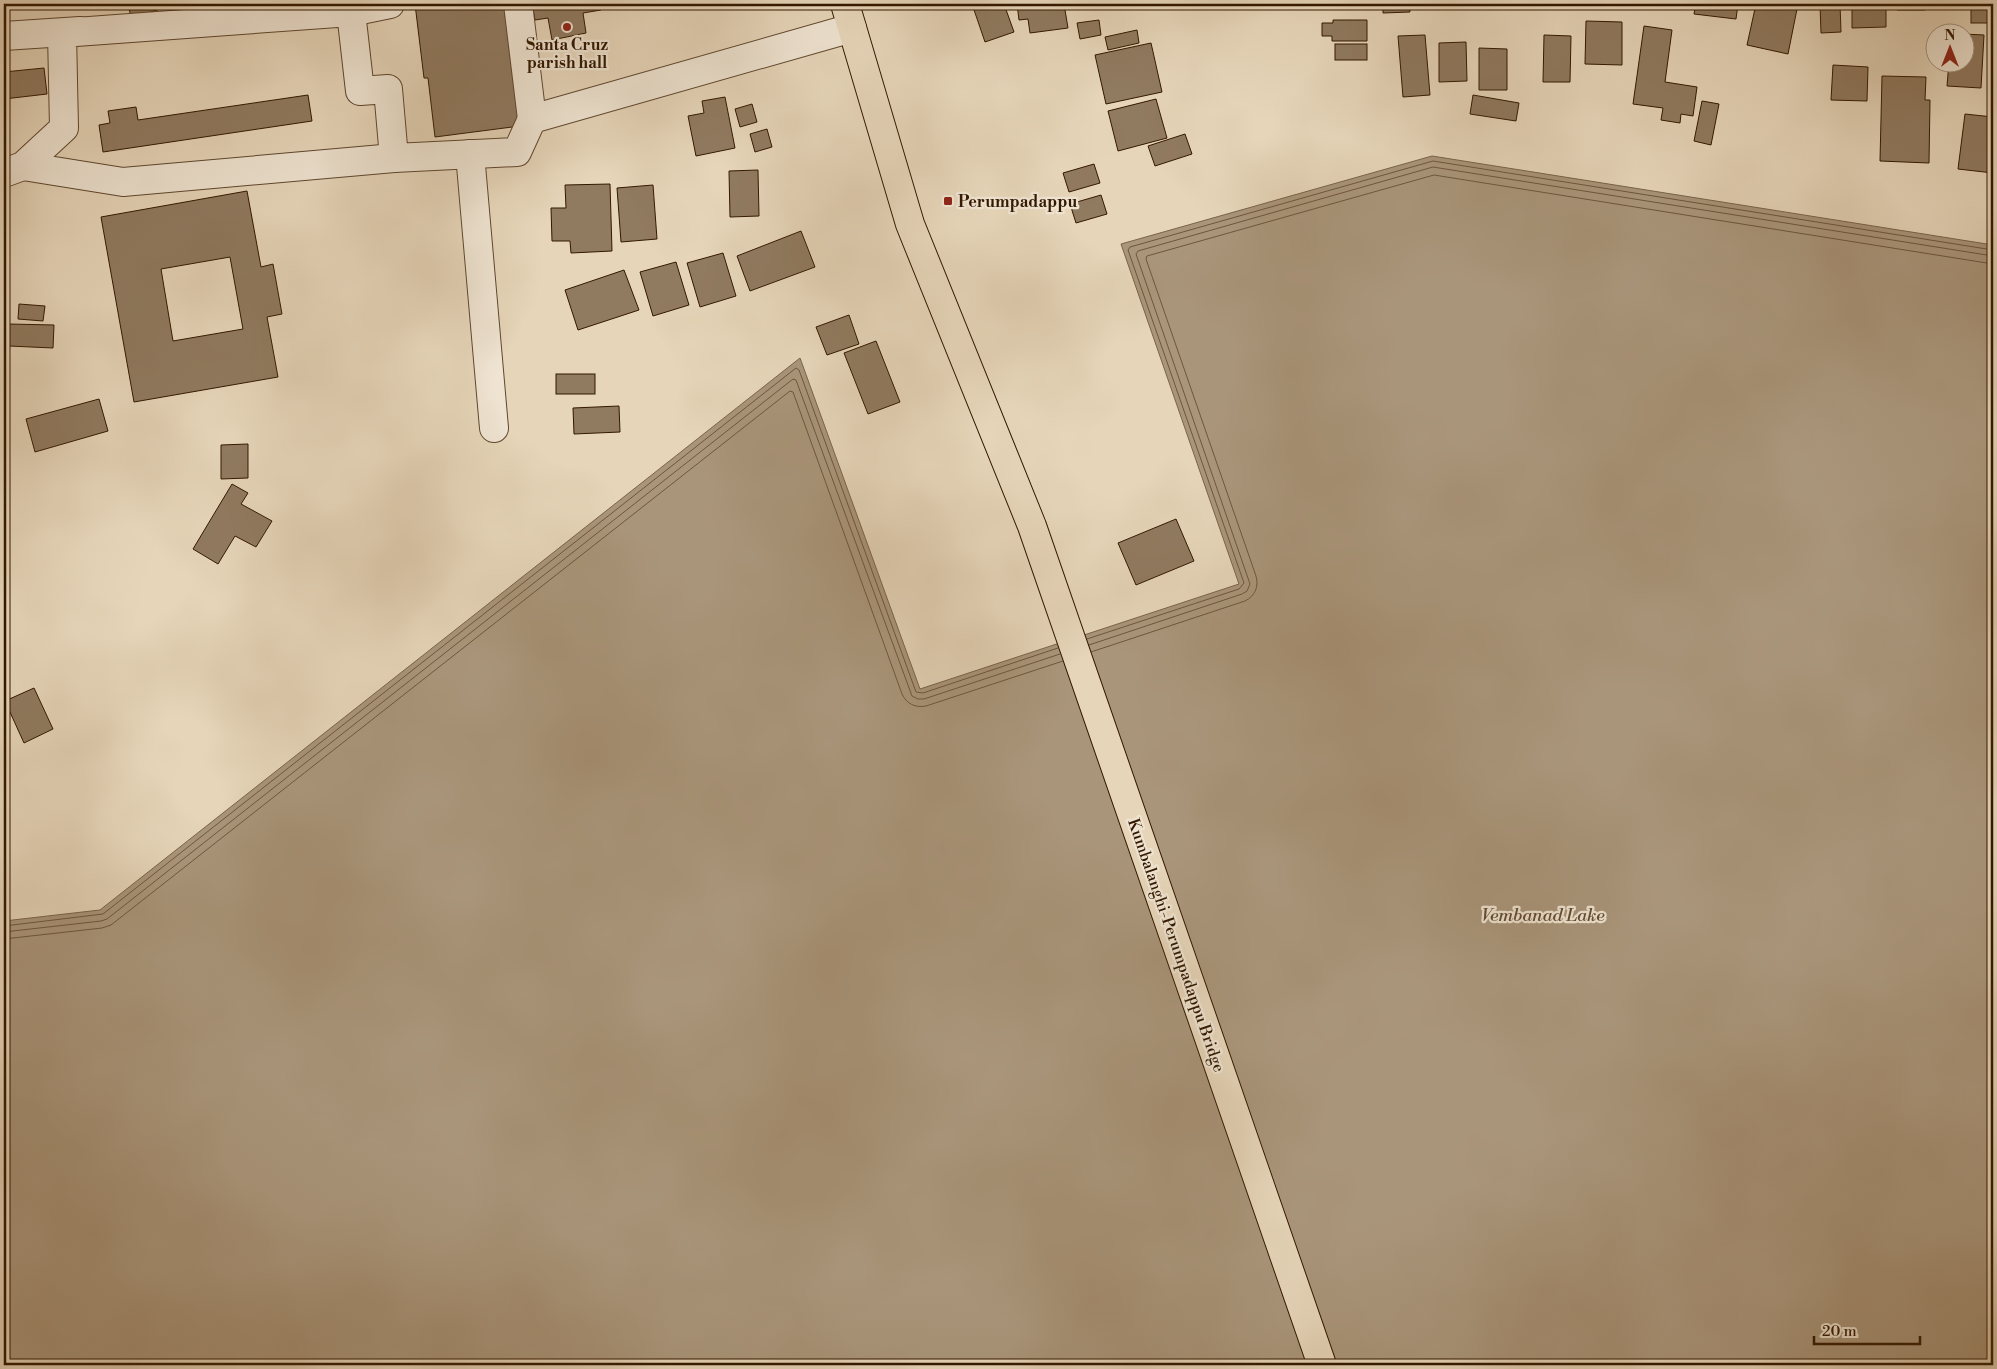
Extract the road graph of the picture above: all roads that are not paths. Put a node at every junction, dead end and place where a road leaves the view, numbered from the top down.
1 (390, 4) edge
2 (518, 4) edge
3 (305, 9) edge
4 (352, 12) junction
5 (849, 16) edge
6 (87, 31) junction
7 (4, 36) edge
8 (532, 119) junction
9 (470, 154) junction
10 (394, 158) junction
11 (14, 170) edge
12 (494, 428) dead end
13 (1322, 1365) edge

1 - 4 street
2 - 8 street
3 - 4 street
3 - 6 street
4 - 10 street
5 - 8 street
5 - 13 main road, Kumbalanghi-Perumpadappu Bridge
6 - 7 street
6 - 11 street
8 - 9 street
9 - 10 street
9 - 12 street
10 - 11 street

